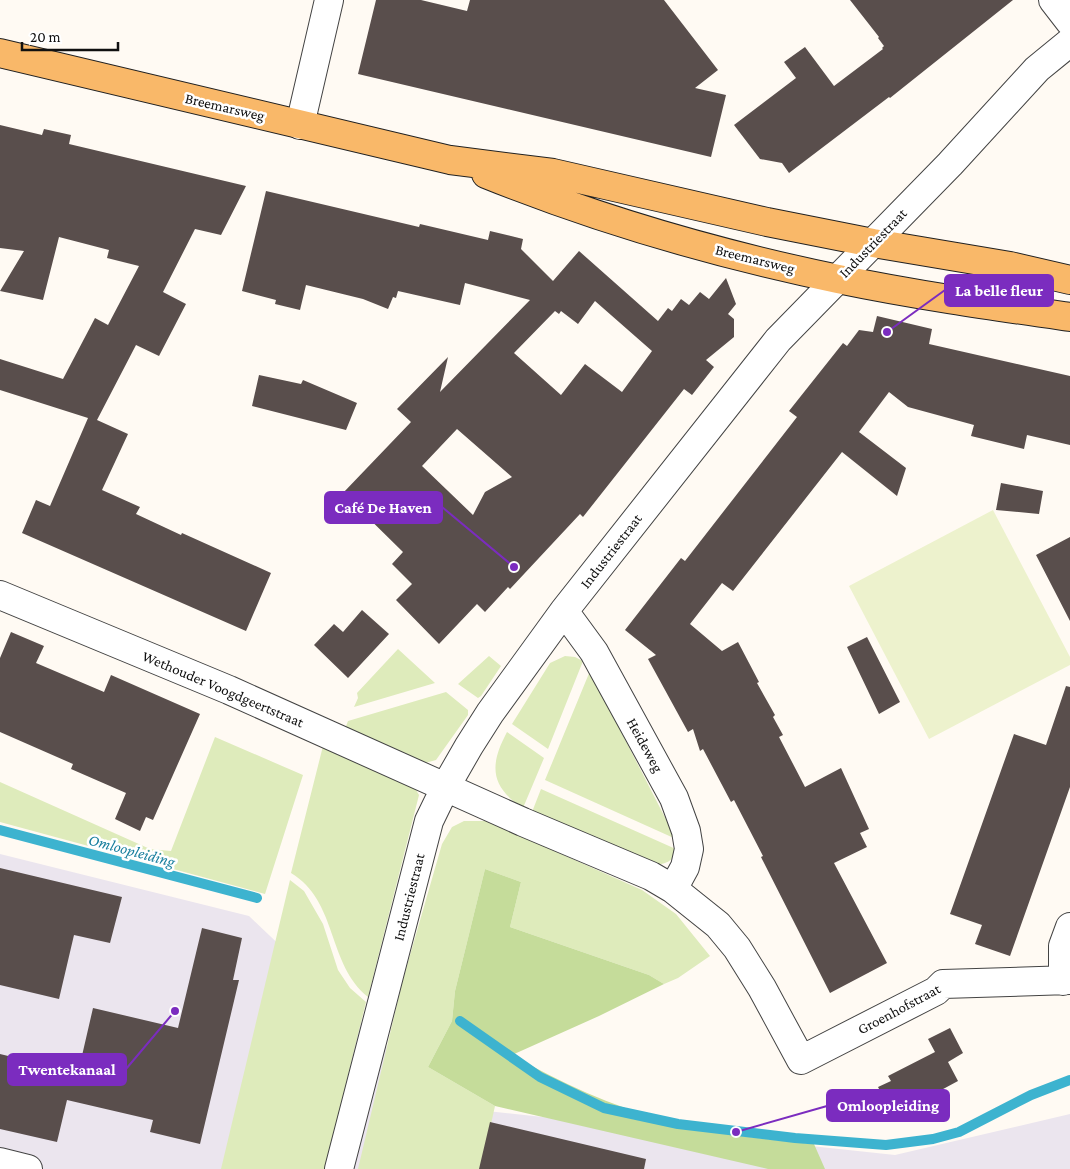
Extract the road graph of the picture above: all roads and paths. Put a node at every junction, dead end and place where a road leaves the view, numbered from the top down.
1 (329, 0) edge
2 (1052, 0) edge
3 (1070, 22) edge
4 (1070, 42) edge
5 (0, 53) edge
6 (300, 125) junction
7 (450, 160) junction
8 (873, 243) junction
9 (838, 279) junction
10 (1070, 280) edge
11 (1070, 317) edge
12 (0, 595) edge
13 (564, 610) junction
14 (446, 786) junction
15 (673, 889) junction
16 (1070, 926) edge
17 (1067, 981) edge
18 (0, 1162) edge
19 (28, 1169) edge
20 (340, 1169) edge

1 - 6 street
2 - 3 street
4 - 8 street, Industriestraat
5 - 6 main road, Breemarsweg
6 - 7 main road, Breemarsweg
7 - 8 main road, Breemarsweg
7 - 9 main road, Breemarsweg
8 - 9 street, Industriestraat
8 - 10 main road, Breemarsweg
9 - 11 main road, Breemarsweg
9 - 13 street, Industriestraat
12 - 14 street, Wethouder Voogdgeertstraat
13 - 14 street, Industriestraat
13 - 15 street, Heideweg
14 - 15 street
14 - 20 street, Industriestraat
15 - 17 street, Groenhofstraat
16 - 17 street, Groenhofstraat
18 - 19 street

